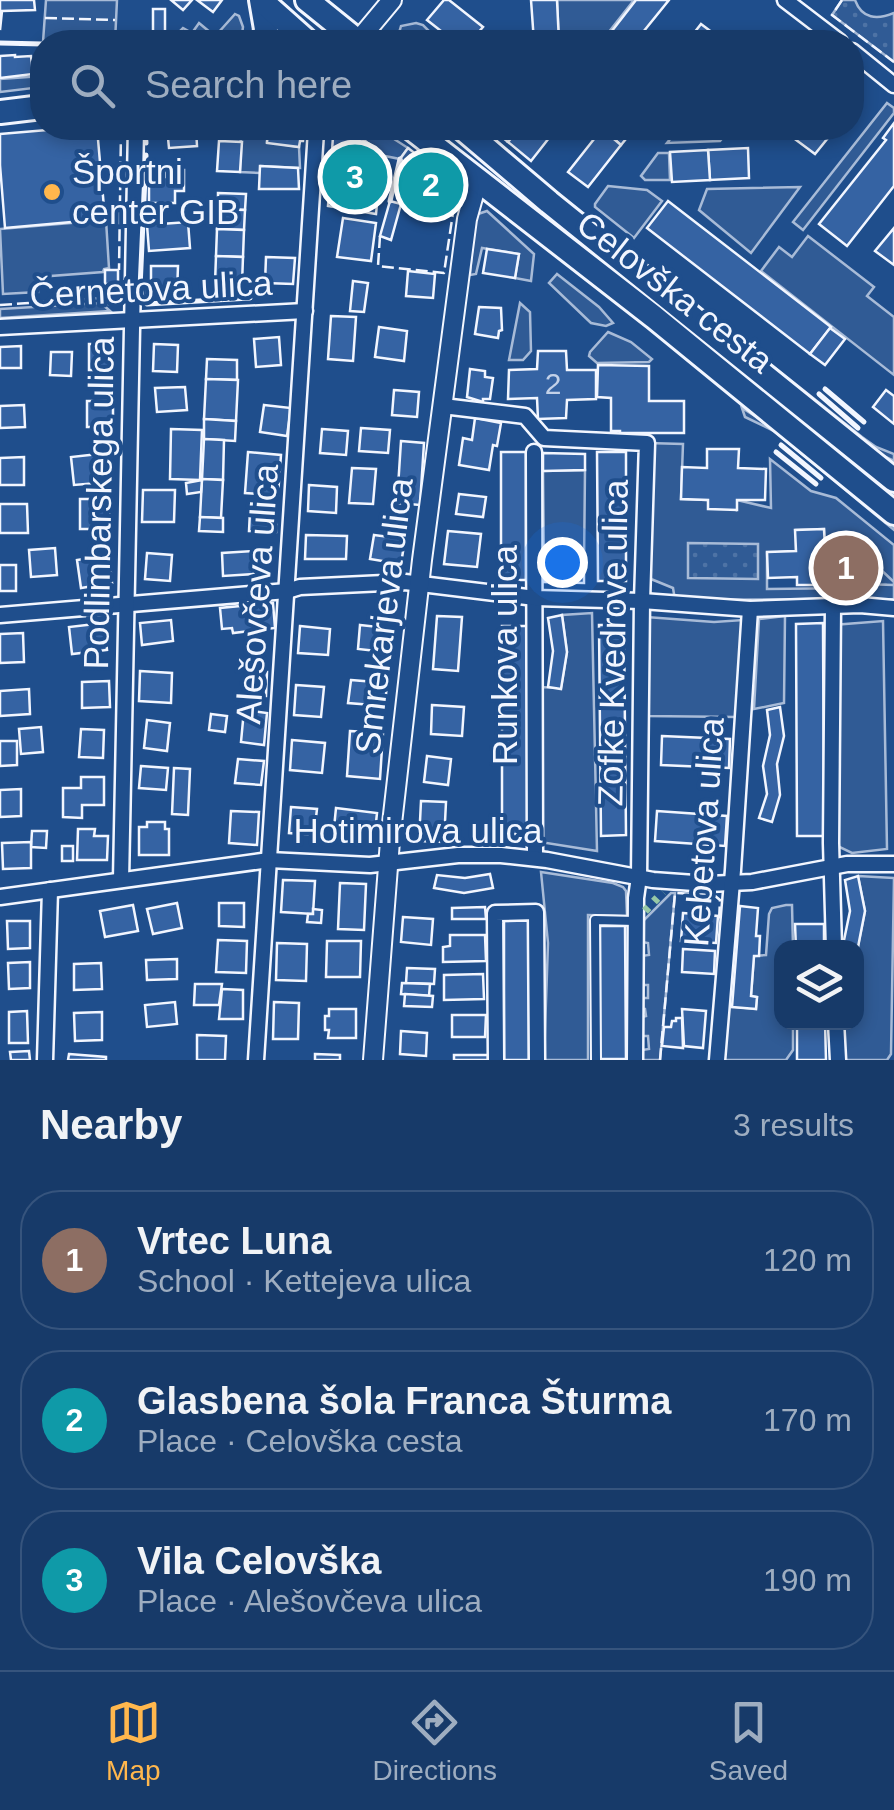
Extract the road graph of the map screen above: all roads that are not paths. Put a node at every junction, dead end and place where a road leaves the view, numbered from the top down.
1 (307, 0) edge
2 (392, 0) edge
3 (785, 0) edge
4 (261, 1) edge
5 (266, 30) edge
6 (294, 30) edge
7 (343, 30) edge
8 (367, 30) edge
9 (824, 30) edge
10 (864, 61) edge
11 (894, 85) edge
12 (30, 109) edge
13 (0, 112) edge
14 (136, 140) edge
15 (315, 140) edge
16 (427, 140) edge
17 (476, 140) edge
18 (482, 183) junction
19 (305, 311) junction
20 (132, 320) junction
21 (0, 327) edge
22 (442, 406) junction
23 (534, 452) dead end
24 (894, 480) edge
25 (894, 513) edge
26 (419, 584) junction
27 (287, 591) junction
28 (535, 598) junction
29 (642, 601) junction
30 (127, 605) junction
31 (833, 606) junction
32 (894, 608) edge
33 (750, 609) junction
34 (0, 615) edge
35 (535, 858) junction
36 (269, 860) junction
37 (388, 863) junction
38 (894, 864) edge
39 (833, 867) junction
40 (639, 877) junction
41 (121, 880) junction
42 (732, 883) junction
43 (50, 890) junction
44 (0, 897) edge
45 (635, 921) junction
46 (834, 940) edge
47 (836, 1030) edge
48 (44, 1060) edge
49 (256, 1060) edge
50 (373, 1060) edge
51 (496, 1060) edge
52 (537, 1060) edge
53 (596, 1060) edge
54 (636, 1060) edge
55 (717, 1060) edge
56 (838, 1060) edge

1 - 7 main road
2 - 8 street
3 - 9 street
4 - 5 main road
4 - 6 main road
10 - 11 street
12 - 13 main road
14 - 20 street, Podlimbarskega ulica
15 - 19 street, Alešovčeva ulica
16 - 18 main road, Celovška cesta
17 - 24 main road, Celovška cesta
18 - 22 street, Smrekarjeva ulica
18 - 25 main road, Celovška cesta
19 - 20 street, Černetova ulica
19 - 27 street, Alešovčeva ulica
20 - 21 street, Černetova ulica
20 - 30 street, Podlimbarskega ulica
22 - 26 street, Smrekarjeva ulica
22 - 29 street, Zofke Kvedrove ulica
23 - 28 street, Runkova ulica
26 - 27 street
26 - 28 street
26 - 37 street, Smrekarjeva ulica
27 - 30 street
27 - 36 street, Alešovčeva ulica
28 - 29 street
28 - 35 street, Runkova ulica
29 - 33 street
29 - 40 street, Zofke Kvedrove ulica
30 - 34 street
30 - 41 street, Podlimbarskega ulica
31 - 32 street
31 - 33 street
31 - 39 street
33 - 42 street, Kebetova ulica
35 - 37 street, Hotimirova ulica
35 - 40 street, Hotimirova ulica
36 - 37 street, Hotimirova ulica
36 - 41 street, Hotimirova ulica
36 - 49 street, Alešovčeva ulica
37 - 50 street, Smrekarjeva ulica
38 - 39 street, Hotimirova ulica
39 - 42 street, Hotimirova ulica
39 - 46 street
40 - 42 street, Hotimirova ulica
40 - 45 street, Zofke Kvedrove ulica
41 - 43 street, Hotimirova ulica
42 - 55 street, Kebetova ulica
43 - 44 street, Hotimirova ulica
43 - 48 street
45 - 53 lane
45 - 54 street, Zofke Kvedrove ulica
47 - 56 street
51 - 52 street

